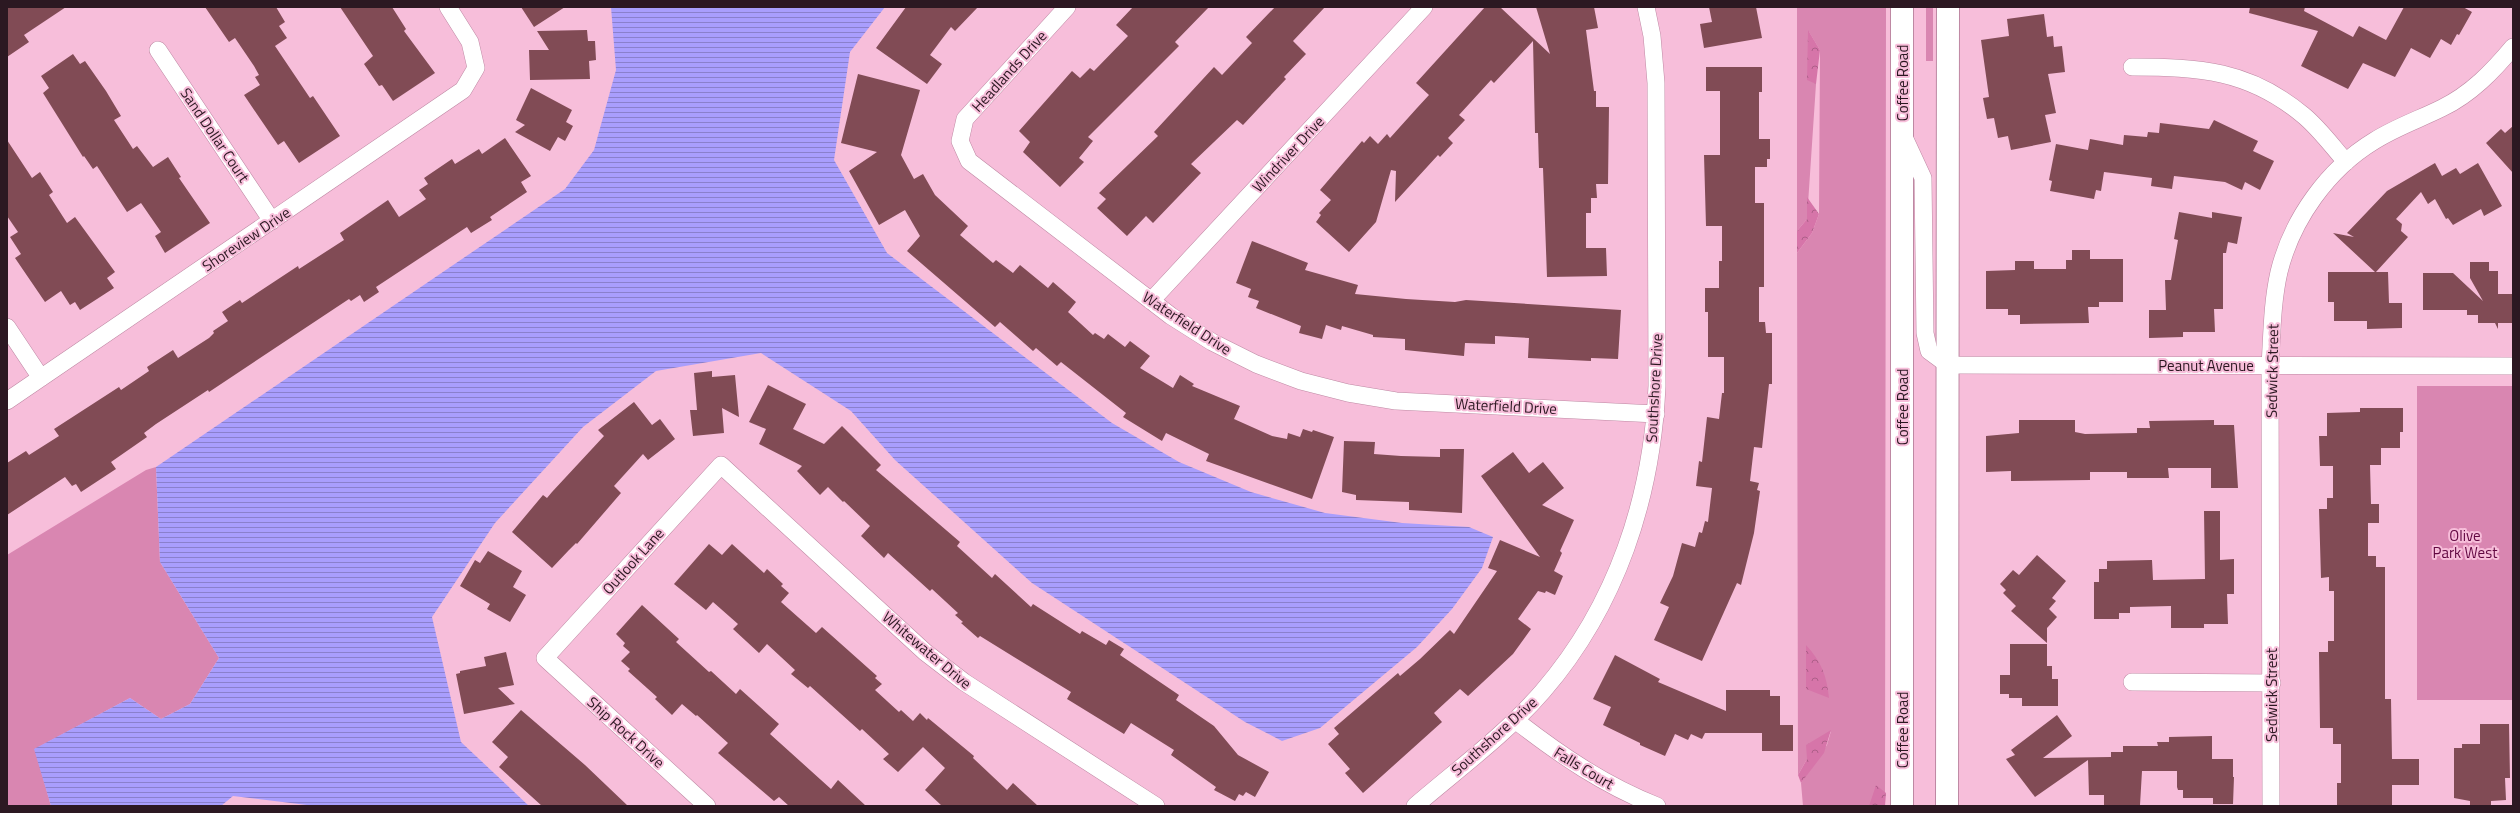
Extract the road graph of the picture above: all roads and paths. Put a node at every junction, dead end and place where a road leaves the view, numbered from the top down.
1 (448, 7) edge
2 (1067, 7) edge
3 (1424, 7) edge
4 (1646, 7) edge
5 (1902, 7) edge
6 (1948, 7) edge
7 (2513, 47) edge
8 (158, 50) dead end
9 (2132, 67) dead end
10 (1902, 133) junction
11 (960, 141) joint
12 (2346, 162) junction
13 (272, 220) junction
14 (1151, 301) junction
15 (7, 328) edge
16 (1948, 365) junction
17 (2270, 366) junction
18 (2513, 366) edge
19 (41, 378) junction
20 (7, 401) edge
21 (1656, 414) junction
22 (721, 465) joint
23 (545, 658) joint
24 (2132, 682) dead end
25 (2272, 683) junction
26 (1515, 720) junction
27 (707, 806) edge
28 (1156, 806) edge
29 (1415, 806) edge
30 (1658, 806) edge
31 (1902, 806) edge
32 (1947, 806) edge
33 (2271, 806) edge

1 - 13 street, Shoreview Drive
2 - 11 street, Headlands Drive
3 - 14 street, Windriver Drive
4 - 21 street, Southshore Drive
5 - 10 main road, Coffee Road
6 - 16 main road
7 - 12 street, Sedwick Street
8 - 13 street, Sand Dollar Court
9 - 12 street
10 - 16 street
10 - 31 main road, Coffee Road
11 - 14 street, Waterfield Drive
12 - 17 street, Sedwick Street
13 - 19 street, Shoreview Drive
14 - 21 street, Waterfield Drive
15 - 19 street
16 - 17 street, Peanut Avenue
16 - 32 main road
17 - 18 street, Peanut Avenue
17 - 25 street, Sedwick Street
19 - 20 street, Shoreview Drive
21 - 26 street, Southshore Drive
22 - 23 street, Outlook Lane
22 - 28 street, Whitewater Drive
23 - 27 street, Ship Rock Drive
24 - 25 street
25 - 33 street, Sedwick Street
26 - 29 street, Southshore Drive
26 - 30 street, Falls Court

